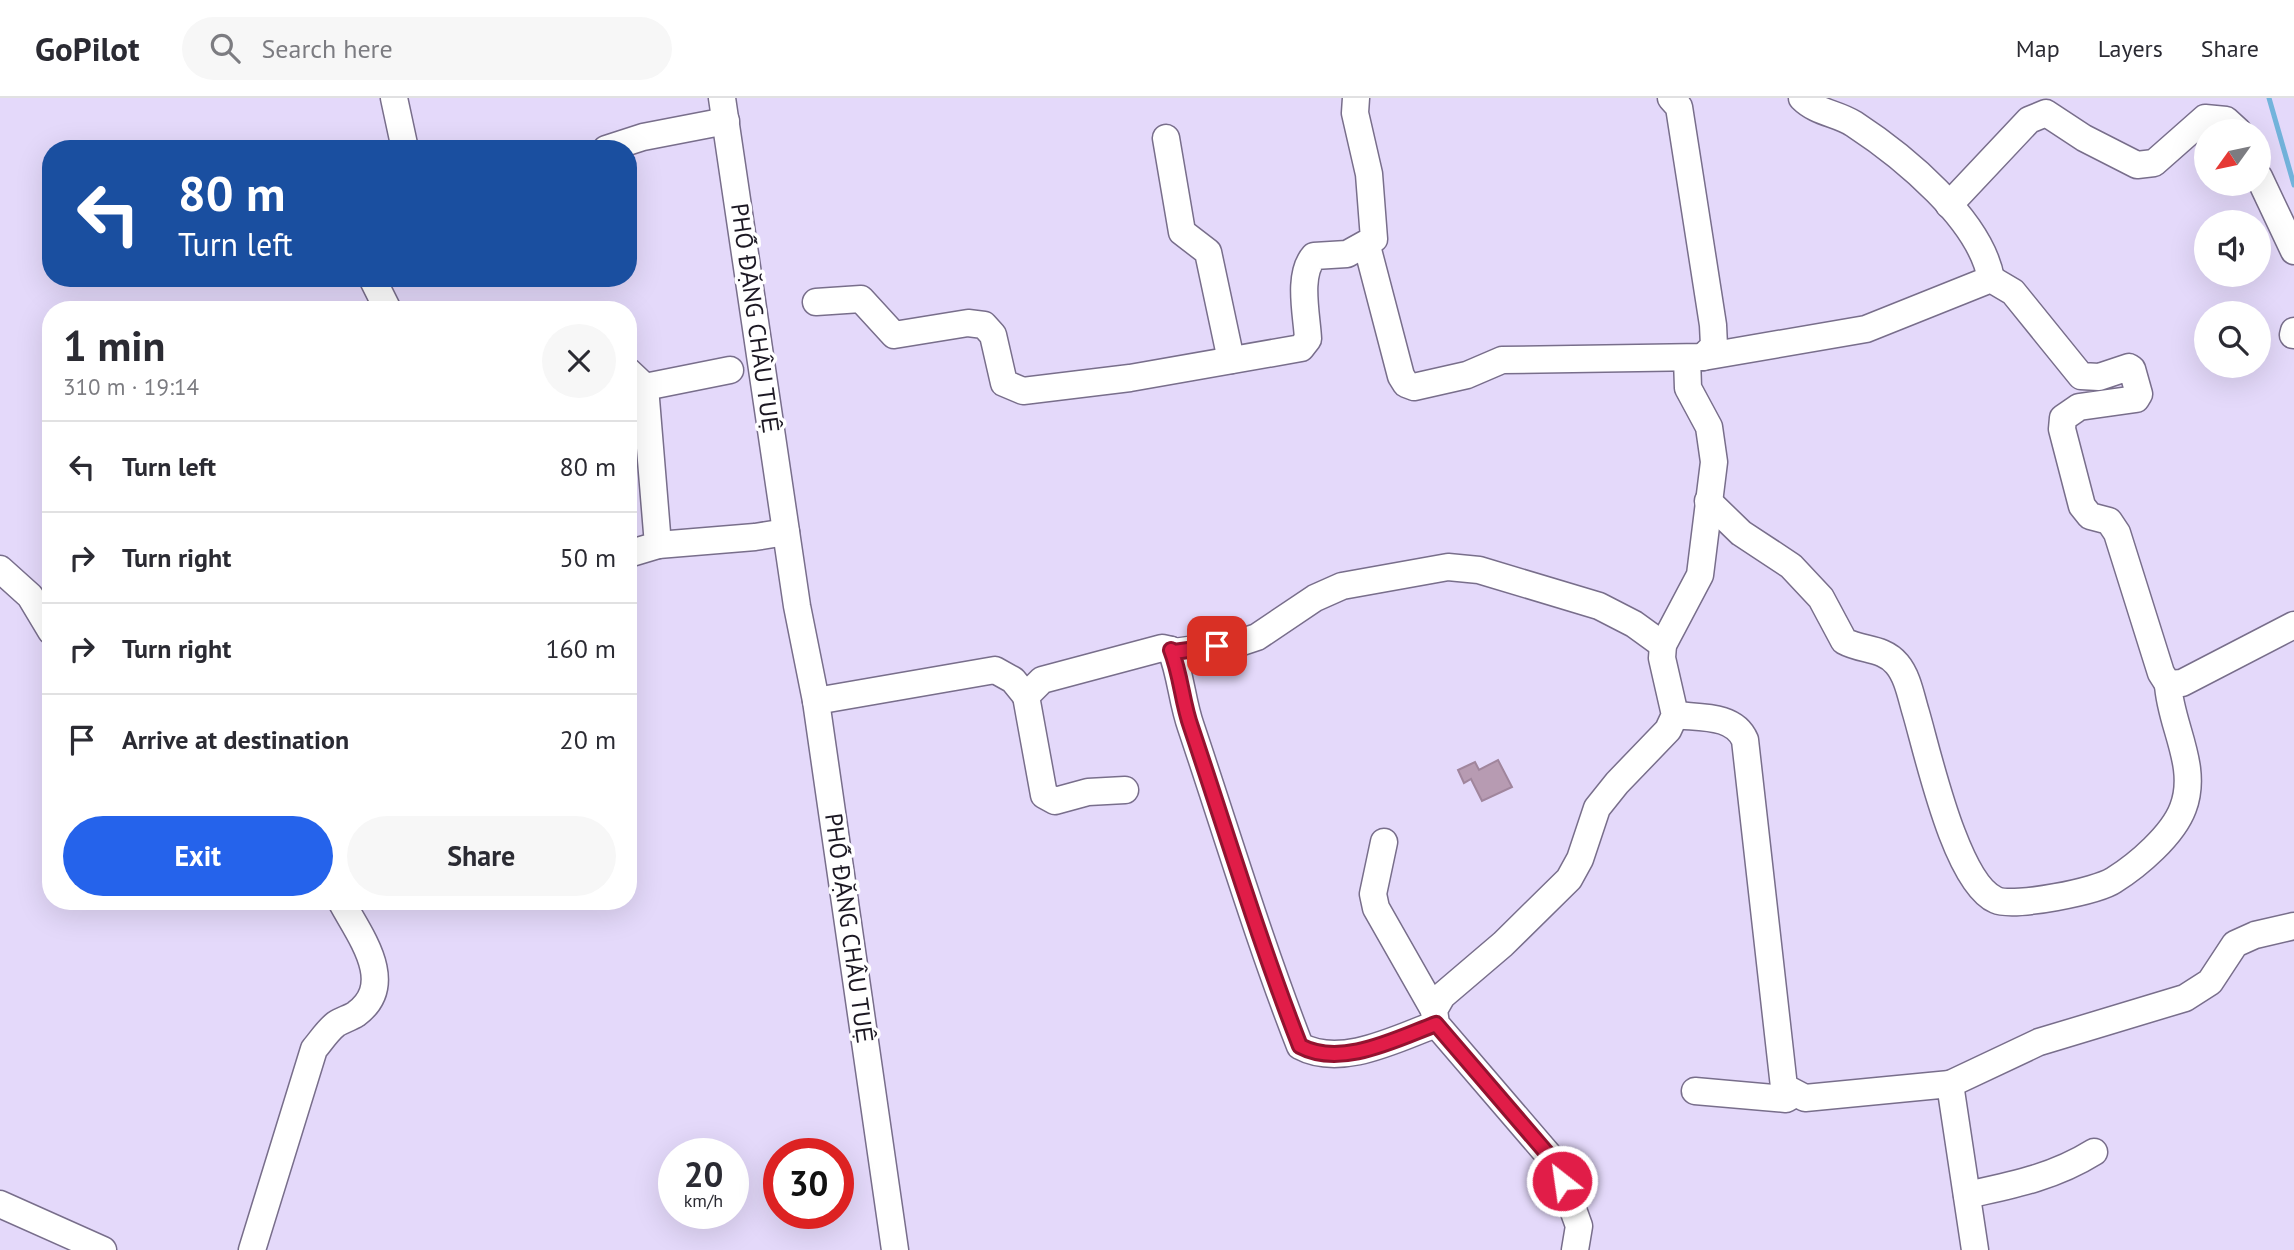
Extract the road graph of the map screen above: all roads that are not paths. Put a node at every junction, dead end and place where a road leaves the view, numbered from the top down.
1 (394, 98) edge
2 (1356, 98) edge
3 (1671, 98) edge
4 (1802, 98) edge
5 (724, 109) edge
6 (2194, 125) edge
7 (1166, 138) dead end
8 (403, 140) edge
9 (634, 140) edge
10 (2268, 196) edge
11 (1949, 205) junction
12 (1367, 246) junction
13 (2294, 251) edge
14 (1991, 279) junction
15 (816, 302) dead end
16 (1695, 357) junction
17 (1231, 360) junction
18 (730, 370) dead end
19 (637, 379) edge
20 (1708, 501) junction
21 (787, 535) junction
22 (658, 545) junction
23 (637, 551) edge
24 (0, 569) edge
25 (42, 616) edge
26 (2294, 625) edge
27 (1663, 645) junction
28 (1171, 650) junction
29 (2168, 684) junction
30 (1026, 696) junction
31 (816, 701) junction
32 (1675, 715) junction
33 (1125, 790) dead end
34 (1384, 842) dead end
35 (346, 910) edge
36 (2294, 926) edge
37 (1435, 1017) junction
38 (1950, 1084) junction
39 (1695, 1091) dead end
40 (1793, 1095) junction
41 (2094, 1152) dead end
42 (1967, 1195) junction
43 (0, 1204) edge
44 (103, 1250) edge
45 (252, 1250) edge
46 (895, 1250) edge
47 (1575, 1250) edge
48 (1975, 1250) edge

1 - 8 street
2 - 12 street
3 - 16 street
4 - 11 street
5 - 9 street
5 - 21 street, PHỐ ĐẶNG CHÂU TUỆ
6 - 11 street
7 - 17 street
10 - 13 street
11 - 14 street
12 - 16 street
12 - 17 street
14 - 16 street
14 - 29 street
15 - 17 street
16 - 20 street
18 - 19 street
19 - 22 street
20 - 27 street
20 - 29 street
21 - 22 street
21 - 31 street, PHỐ ĐẶNG CHÂU TUỆ
22 - 23 street
24 - 25 street
26 - 29 street
27 - 28 street
27 - 32 street
28 - 30 street
28 - 37 street
30 - 31 street
30 - 33 street
31 - 46 street, PHỐ ĐẶNG CHÂU TUỆ
32 - 37 street
32 - 40 street
34 - 37 street
35 - 45 street
36 - 38 street
37 - 47 street
38 - 40 street
38 - 42 street
39 - 40 street
41 - 42 street
42 - 48 street
43 - 44 street

